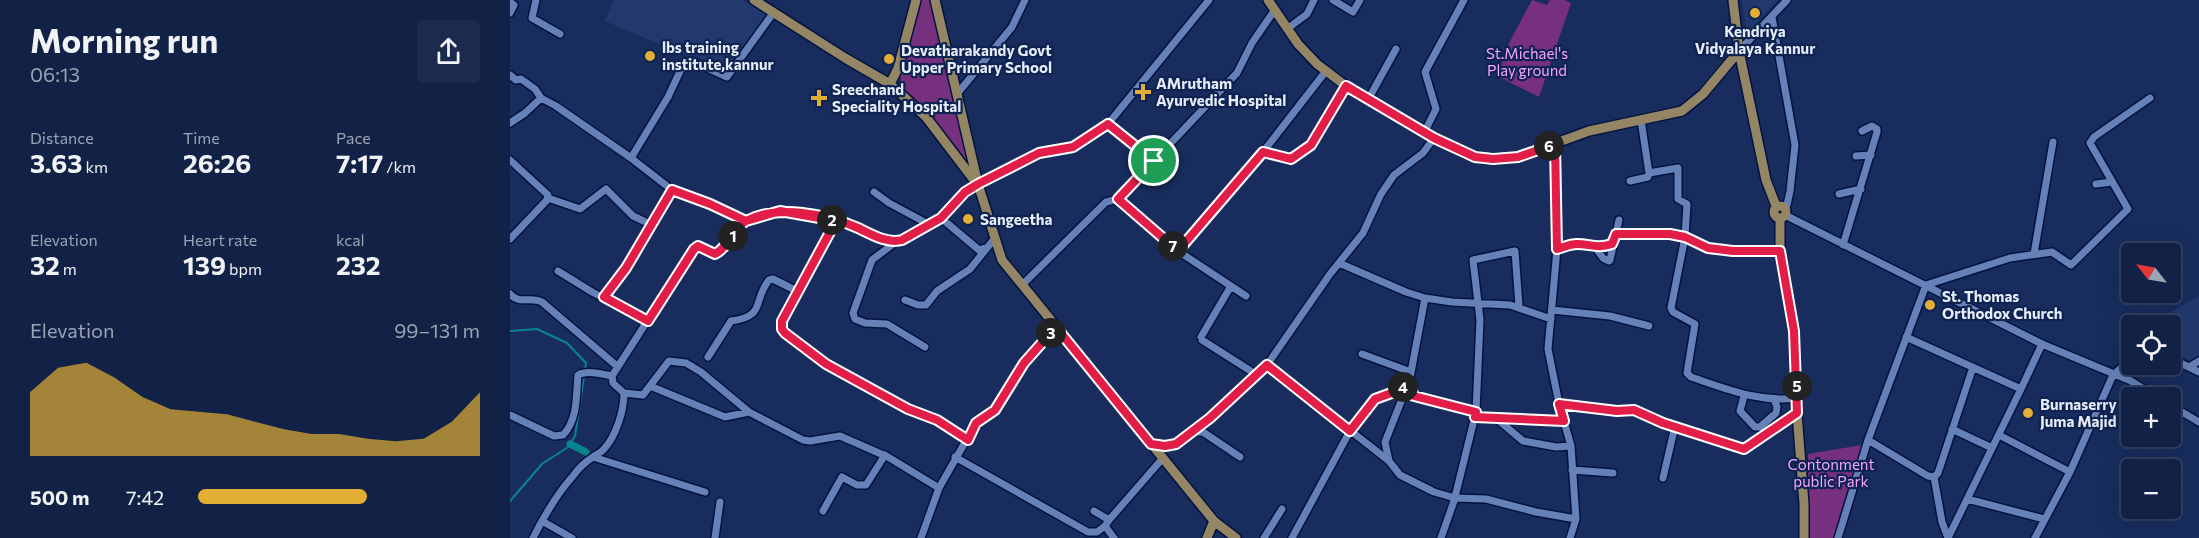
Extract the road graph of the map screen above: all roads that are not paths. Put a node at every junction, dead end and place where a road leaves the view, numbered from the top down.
1 (536, 0) edge
2 (754, 0) edge
3 (916, 0) edge
4 (935, 0) edge
5 (1025, 0) edge
6 (1209, 0) edge
7 (1268, 0) edge
8 (1314, 0) edge
9 (1333, 0) edge
10 (1360, 0) edge
11 (1464, 0) edge
12 (1733, 0) edge
13 (1788, 0) edge
14 (510, 2) edge
15 (1274, 11) junction
16 (774, 12) junction
17 (510, 13) edge
18 (1772, 17) junction
19 (1287, 29) junction
20 (560, 34) dead end
21 (1396, 49) dead end
22 (1739, 51) junction
23 (1326, 71) junction
24 (511, 79) edge
25 (890, 84) junction
26 (1346, 86) junction
27 (957, 94) junction
28 (541, 98) junction
29 (2150, 98) dead end
30 (1369, 99) junction
31 (1641, 120) junction
32 (510, 123) edge
33 (1108, 124) junction
34 (1862, 130) dead end
35 (1425, 131) junction
36 (1434, 138) junction
37 (2053, 142) dead end
38 (1555, 144) junction
39 (1263, 152) junction
40 (1871, 154) junction
41 (1856, 156) dead end
42 (631, 158) junction
43 (510, 160) edge
44 (1154, 161) junction
45 (1649, 173) junction
46 (1630, 181) dead end
47 (2112, 182) junction
48 (978, 184) junction
49 (2096, 184) dead end
50 (1862, 189) junction
51 (672, 190) junction
52 (874, 192) dead end
53 (1839, 194) dead end
54 (548, 198) junction
55 (1118, 199) junction
56 (1781, 212) junction
57 (941, 218) junction
58 (1619, 220) dead end
59 (746, 221) junction
60 (836, 221) junction
61 (651, 225) junction
62 (930, 225) junction
63 (1616, 234) junction
64 (511, 237) edge
65 (1685, 237) junction
66 (995, 238) junction
67 (897, 241) junction
68 (1612, 244) junction
69 (1843, 244) junction
70 (988, 247) junction
71 (1595, 247) junction
72 (1557, 249) junction
73 (1178, 251) junction
74 (1780, 251) junction
75 (2034, 254) junction
76 (1339, 263) junction
77 (558, 271) dead end
78 (1022, 285) junction
79 (1926, 285) junction
80 (1231, 286) junction
81 (799, 288) junction
82 (510, 294) edge
83 (1246, 296) dead end
84 (604, 297) junction
85 (1425, 298) junction
86 (904, 300) dead end
87 (1478, 304) junction
88 (1519, 306) junction
89 (1552, 310) junction
90 (1551, 319) junction
91 (648, 321) junction
92 (1649, 326) dead end
93 (1056, 327) junction
94 (1906, 337) junction
95 (2042, 344) junction
96 (925, 347) dead end
97 (1362, 354) dead end
98 (708, 357) dead end
99 (2199, 361) edge
100 (2181, 363) edge
101 (1267, 365) junction
102 (618, 367) junction
103 (1973, 367) junction
104 (2189, 367) junction
105 (2121, 368) edge
106 (1411, 372) junction
107 (2199, 372) edge
108 (1257, 375) junction
109 (2113, 375) junction
110 (612, 376) junction
111 (1409, 383) junction
112 (650, 386) junction
113 (2141, 387) edge
114 (2021, 389) junction
115 (624, 393) junction
116 (1744, 396) junction
117 (1798, 398) junction
118 (1774, 399) junction
119 (1559, 404) junction
120 (2181, 411) edge
121 (749, 412) junction
122 (1797, 413) junction
123 (510, 415) edge
124 (1475, 415) junction
125 (1497, 419) junction
126 (1564, 421) junction
127 (2199, 422) edge
128 (1675, 426) junction
129 (1952, 429) junction
130 (1350, 431) junction
131 (1192, 432) junction
132 (1999, 435) junction
133 (968, 440) junction
134 (1868, 440) junction
135 (1151, 444) junction
136 (1571, 446) junction
137 (1992, 448) junction
138 (885, 455) junction
139 (593, 457) junction
140 (955, 457) junction
141 (1240, 457) dead end
142 (1163, 458) junction
143 (1389, 461) junction
144 (1572, 470) junction
145 (2070, 472) junction
146 (1613, 473) dead end
147 (1934, 477) junction
148 (1663, 478) dead end
149 (939, 488) junction
150 (705, 492) dead end
151 (1455, 498) junction
152 (1967, 499) junction
153 (720, 502) dead end
154 (1282, 509) dead end
155 (1094, 510) dead end
156 (823, 511) dead end
157 (1575, 519) junction
158 (2044, 519) junction
159 (542, 521) junction
160 (1214, 521) junction
161 (1107, 523) junction
162 (533, 538) edge
163 (572, 538) edge
164 (715, 538) edge
165 (921, 538) edge
166 (1114, 538) edge
167 (1207, 538) edge
168 (1236, 538) edge
169 (1264, 538) edge
170 (1292, 538) edge
171 (1441, 538) edge
172 (1570, 538) edge
173 (1804, 538) edge
174 (1838, 538) edge
175 (1948, 538) edge
176 (2035, 538) edge

1 - 20 street
2 - 16 main road
3 - 25 main road
4 - 27 main road
5 - 27 street
6 - 33 street
7 - 15 main road
8 - 19 street
9 - 10 street
11 - 35 street
12 - 22 main road
13 - 18 street
14 - 17 street
15 - 19 main road
15 - 44 street
16 - 25 main road
16 - 42 street
18 - 22 street
18 - 56 street
19 - 23 main road
21 - 30 street
22 - 31 main road
22 - 56 main road
23 - 26 main road
23 - 39 street
24 - 28 street
25 - 48 main road
26 - 30 main road
26 - 39 street
27 - 48 main road
28 - 32 street
28 - 42 street
29 - 47 street
30 - 35 main road
31 - 38 main road
31 - 45 street
33 - 44 street
33 - 48 street
34 - 40 street
35 - 36 main road
36 - 38 main road
36 - 76 street
37 - 75 street
38 - 72 street
39 - 73 street
40 - 41 street
40 - 50 street
42 - 51 street
43 - 54 street
44 - 55 street
45 - 46 street
45 - 65 street
47 - 49 street
47 - 75 street
48 - 57 street
48 - 66 main road
50 - 53 street
50 - 69 street
51 - 59 street
51 - 61 street
52 - 62 street
54 - 61 street
54 - 64 street
55 - 73 street
55 - 78 street
56 - 69 street
56 - 74 main road
57 - 62 street
57 - 70 street
58 - 63 street
59 - 60 street
59 - 91 street
60 - 67 street
60 - 81 street
61 - 84 street
62 - 67 street
63 - 65 street
63 - 68 street
65 - 74 street
65 - 116 street
66 - 70 street
66 - 78 main road
67 - 96 street
68 - 71 street
68 - 71 street
69 - 79 street
70 - 86 street
71 - 72 street
72 - 89 street
73 - 80 street
74 - 117 main road
75 - 79 street
76 - 85 street
76 - 101 street
77 - 84 street
78 - 93 main road
79 - 94 street
79 - 95 street
80 - 83 street
80 - 108 street
81 - 98 street
81 - 133 street
82 - 102 street
84 - 91 street
85 - 87 street
85 - 106 street
87 - 88 street
87 - 88 street
87 - 124 street
88 - 90 street
89 - 90 street
89 - 92 street
90 - 119 street
91 - 102 street
93 - 133 street
93 - 135 main road
94 - 103 street
94 - 134 street
95 - 109 street
95 - 114 street
97 - 106 street
99 - 104 street
100 - 104 street
101 - 108 street
101 - 130 street
102 - 110 street
103 - 114 street
103 - 129 street
104 - 107 street
105 - 109 street
106 - 111 street
108 - 131 street
109 - 113 street
109 - 145 street
110 - 115 street
110 - 123 street
111 - 124 street
111 - 130 street
111 - 143 street
112 - 115 street
112 - 121 street
112 - 121 street
114 - 132 street
115 - 139 street
116 - 118 street
116 - 118 street
117 - 118 street
117 - 122 main road
119 - 126 street
119 - 128 street
120 - 127 street
121 - 138 street
122 - 128 street
122 - 173 main road
124 - 125 street
124 - 151 street
125 - 126 street
125 - 136 street
126 - 136 street
128 - 148 street
129 - 137 street
129 - 147 street
130 - 143 street
130 - 170 street
131 - 135 street
131 - 141 street
132 - 137 street
132 - 145 street
133 - 140 street
134 - 147 street
134 - 174 street
135 - 142 main road
136 - 144 street
137 - 152 street
138 - 149 street
138 - 156 street
139 - 150 street
139 - 159 street
140 - 149 street
140 - 161 street
142 - 160 main road
142 - 161 street
143 - 151 street
144 - 146 street
144 - 157 street
145 - 158 street
147 - 175 street
149 - 165 street
151 - 157 street
151 - 171 street
152 - 158 street
152 - 175 street
153 - 164 street
154 - 169 street
155 - 161 street
157 - 172 street
158 - 176 street
159 - 162 street
159 - 163 street
160 - 167 main road
160 - 168 main road
161 - 166 street

